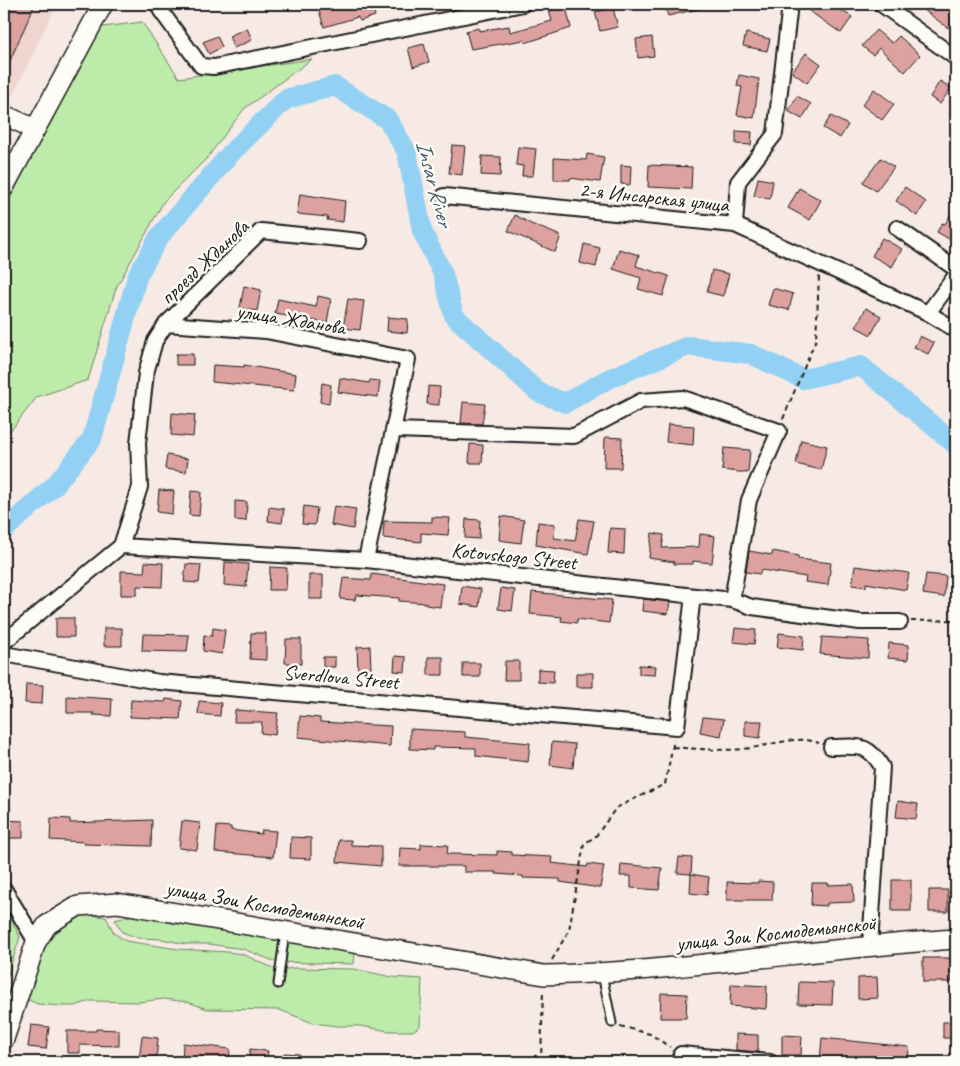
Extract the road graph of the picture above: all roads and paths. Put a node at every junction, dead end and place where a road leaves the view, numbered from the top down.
1 (104, 4) edge
2 (158, 4) edge
3 (523, 4) edge
4 (790, 4) edge
5 (882, 4) edge
6 (956, 58) edge
7 (4, 115) edge
8 (35, 129) junction
9 (4, 187) edge
10 (444, 196) dead end
11 (735, 225) junction
12 (897, 228) dead end
13 (360, 241) dead end
14 (820, 264) junction
15 (956, 269) edge
16 (956, 275) edge
17 (928, 313) junction
18 (166, 324) junction
19 (956, 330) edge
20 (395, 430) junction
21 (779, 430) junction
22 (121, 546) junction
23 (366, 560) junction
24 (693, 596) junction
25 (732, 600) junction
26 (956, 620) edge
27 (900, 622) joint
28 (4, 642) edge
29 (4, 654) edge
30 (677, 727) junction
31 (673, 747) junction
32 (831, 747) joint
33 (4, 889) edge
34 (285, 932) junction
35 (956, 939) edge
36 (36, 942) junction
37 (870, 945) junction
38 (602, 974) junction
39 (544, 975) junction
40 (278, 984) dead end
41 (612, 1024) joint
42 (4, 1039) edge
43 (681, 1054) joint
44 (541, 1062) edge
45 (770, 1062) edge

1 - 8 street
2 - 3 street
4 - 11 street
5 - 6 street
7 - 8 street
8 - 9 street
10 - 11 street, 2-я Инсарская улица
11 - 14 street, 2-я Инсарская улица
12 - 15 street
13 - 18 street, проезд Жданова
14 - 17 street, 2-я Инсарская улица
14 - 21 path
16 - 17 street
17 - 19 street, 2-я Инсарская улица
18 - 20 street, улица Жданова
18 - 22 street
20 - 21 street
20 - 23 street
21 - 25 street
22 - 23 street, Kotovskogo Street
22 - 28 street
23 - 24 street, Kotovskogo Street
24 - 25 street, Kotovskogo Street
24 - 30 street
25 - 27 street, Kotovskogo Street
26 - 27 path
29 - 30 street, Sverdlova Street
30 - 31 path
31 - 32 path
31 - 39 path
32 - 37 street
33 - 36 street
34 - 36 street, улица Зои Космодемьянской
34 - 39 street, улица Зои Космодемьянской
34 - 40 lane
35 - 37 street, улица Зои Космодемьянской
36 - 42 street, улица Зои Космодемьянской
37 - 38 street, улица Зои Космодемьянской
38 - 39 street, улица Зои Космодемьянской
38 - 41 lane
39 - 44 path
41 - 43 path
43 - 45 street

